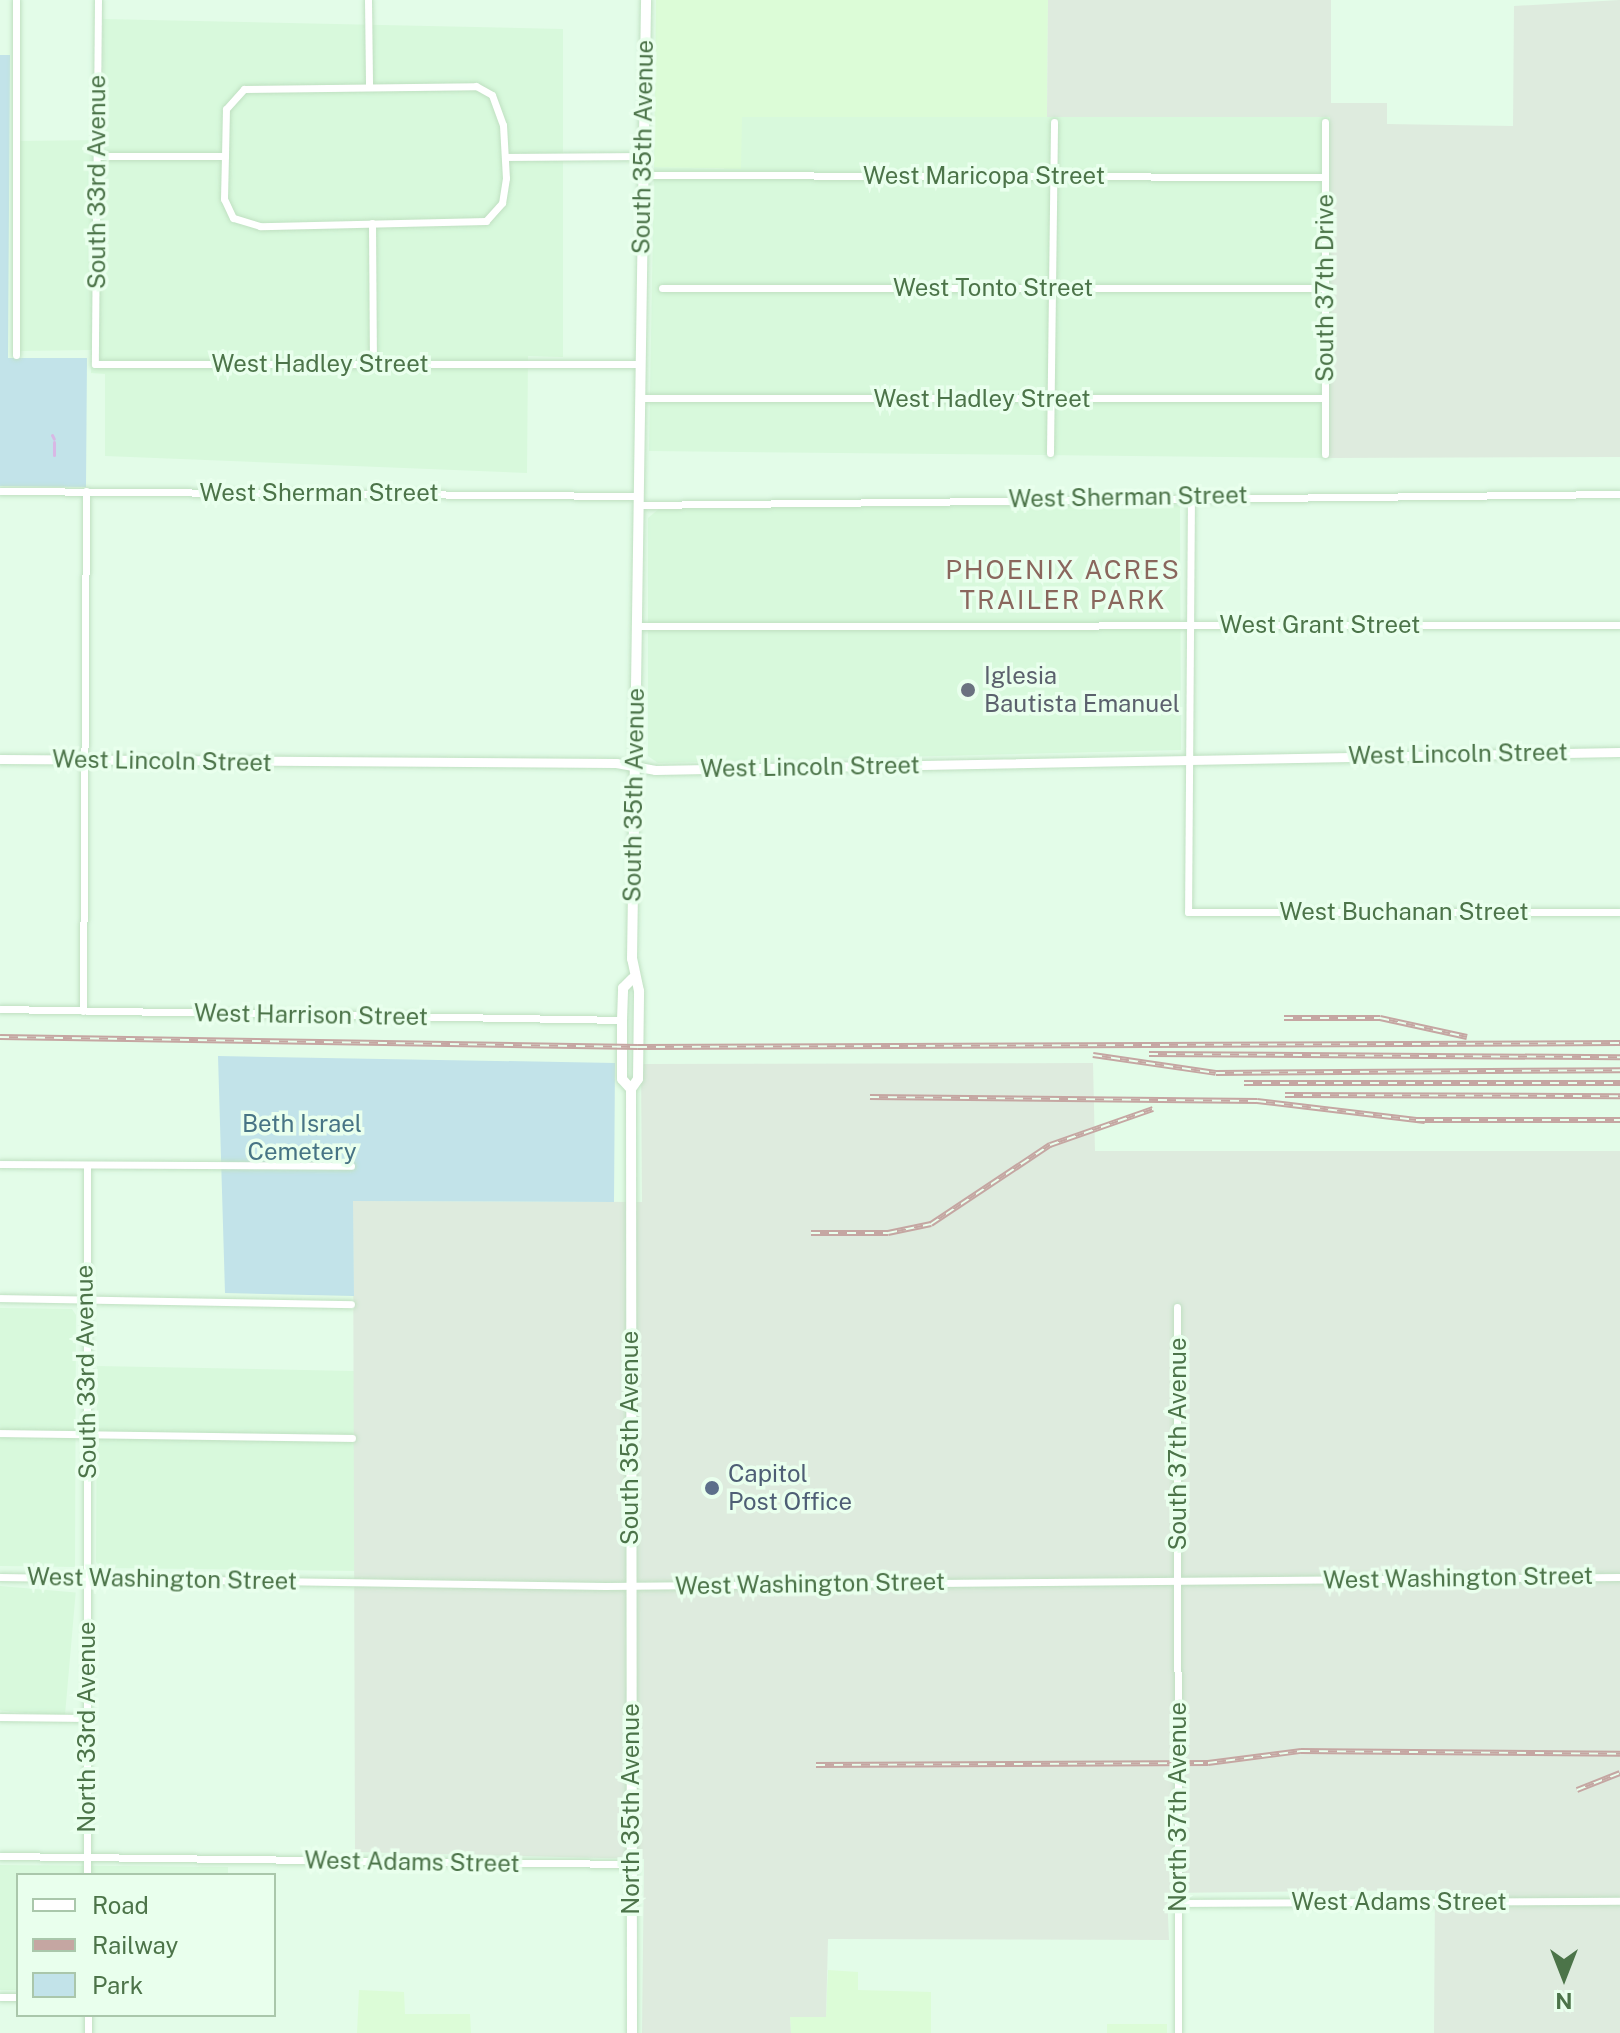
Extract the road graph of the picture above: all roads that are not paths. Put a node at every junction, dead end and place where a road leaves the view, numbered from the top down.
1 (16, 0) edge
2 (98, 0) edge
3 (368, 0) edge
4 (646, 0) edge
5 (369, 85) junction
6 (1054, 122) dead end
7 (1325, 122) dead end
8 (98, 156) junction
9 (225, 156) junction
10 (643, 156) junction
11 (505, 157) junction
12 (643, 175) junction
13 (1053, 176) junction
14 (1325, 177) junction
15 (372, 223) junction
16 (662, 288) dead end
17 (1052, 288) junction
18 (1324, 288) junction
19 (16, 355) dead end
20 (373, 363) junction
21 (95, 364) joint
22 (640, 364) junction
23 (639, 398) junction
24 (1325, 398) junction
25 (1051, 399) junction
26 (1050, 453) dead end
27 (1325, 454) dead end
28 (0, 491) edge
29 (86, 491) junction
30 (1191, 493) junction
31 (1620, 494) edge
32 (637, 501) junction
33 (1620, 625) edge
34 (635, 626) junction
35 (1189, 626) junction
36 (1620, 752) edge
37 (1187, 758) junction
38 (0, 759) edge
39 (87, 760) junction
40 (635, 766) junction
41 (1620, 912) edge
42 (632, 979) junction
43 (0, 1009) edge
44 (83, 1011) junction
45 (622, 1020) junction
46 (631, 1089) junction
47 (0, 1164) edge
48 (87, 1166) junction
49 (351, 1166) dead end
50 (0, 1298) edge
51 (85, 1300) junction
52 (351, 1304) dead end
53 (1177, 1307) dead end
54 (0, 1433) edge
55 (87, 1434) junction
56 (352, 1438) dead end
57 (0, 1577) edge
58 (1620, 1577) edge
59 (87, 1578) junction
60 (1178, 1581) junction
61 (630, 1586) junction
62 (0, 1717) edge
63 (85, 1718) junction
64 (0, 1856) edge
65 (87, 1858) junction
66 (631, 1864) junction
67 (87, 1873) edge
68 (1620, 1901) edge
69 (1178, 1903) junction
70 (632, 2033) edge
71 (1178, 2033) edge

1 - 19 street
2 - 8 street, South 33rd Avenue
3 - 5 street
4 - 10 main road, South 35th Avenue
5 - 9 street
5 - 11 street
6 - 13 street
7 - 14 street, South 37th Drive
8 - 9 street
8 - 21 street, South 33rd Avenue
9 - 15 street
10 - 11 street
10 - 12 main road, South 35th Avenue
11 - 15 street
12 - 13 street, West Maricopa Street
12 - 22 main road, South 35th Avenue
13 - 14 street, West Maricopa Street
13 - 17 street
14 - 18 street, South 37th Drive
15 - 20 street
16 - 17 street, West Tonto Street
17 - 18 street, West Tonto Street
17 - 25 street
18 - 24 street, South 37th Drive
20 - 21 street, West Hadley Street
20 - 22 street, West Hadley Street
22 - 23 main road, South 35th Avenue
23 - 25 street, West Hadley Street
23 - 32 main road, South 35th Avenue
24 - 25 street, West Hadley Street
24 - 27 street, South 37th Drive
25 - 26 street
28 - 29 street, West Sherman Street
29 - 32 street, West Sherman Street
29 - 39 street
30 - 31 street, West Sherman Street
30 - 32 street, West Sherman Street
30 - 35 street
32 - 34 main road, South 35th Avenue
33 - 35 street, West Grant Street
34 - 35 street, West Grant Street
34 - 40 main road, South 35th Avenue
35 - 37 street
36 - 37 street, West Lincoln Street
37 - 40 street, West Lincoln Street
37 - 41 street, West Buchanan Street
38 - 39 street, West Lincoln Street
39 - 40 street, West Lincoln Street
39 - 44 street
40 - 42 main road, South 35th Avenue
42 - 45 main road
42 - 46 main road, South 35th Avenue
43 - 44 street, West Harrison Street
44 - 45 street, West Harrison Street
45 - 46 main road
46 - 61 main road, South 35th Avenue
47 - 48 street
48 - 49 street
48 - 51 street, South 33rd Avenue
50 - 51 street
51 - 52 street
51 - 55 street, South 33rd Avenue
53 - 60 street, South 37th Avenue
54 - 55 street
55 - 56 street
55 - 59 street, South 33rd Avenue
57 - 59 street, West Washington Street
58 - 60 street, West Washington Street
59 - 61 street, West Washington Street
59 - 63 street, North 33rd Avenue
60 - 61 street, West Washington Street
60 - 69 street, North 37th Avenue
61 - 66 main road, North 35th Avenue
62 - 63 street
63 - 65 street, North 33rd Avenue
64 - 65 street, West Adams Street
65 - 66 street, West Adams Street
65 - 67 street, North 33rd Avenue
66 - 70 main road, North 35th Avenue
68 - 69 street, West Adams Street
69 - 71 street, North 37th Avenue

